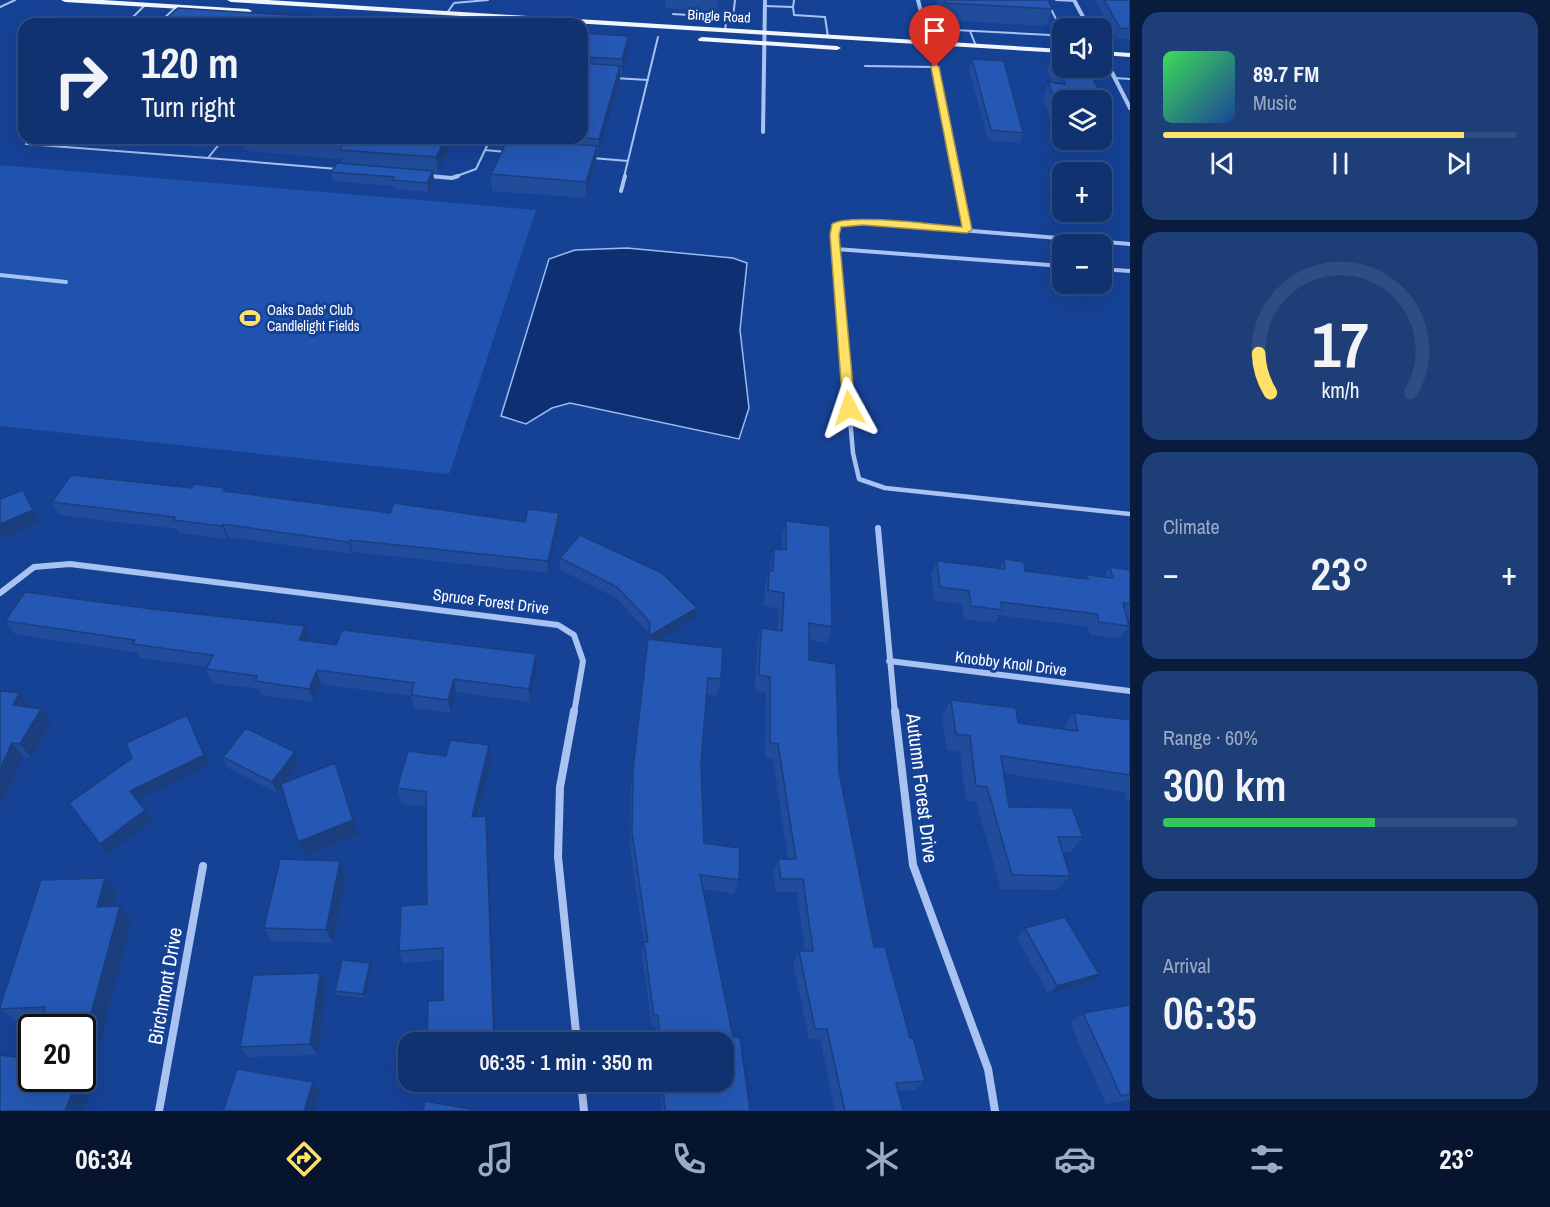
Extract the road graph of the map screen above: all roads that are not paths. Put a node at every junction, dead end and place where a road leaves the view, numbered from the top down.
1 (15, 0) edge
2 (65, 0) edge
3 (231, 0) edge
4 (489, 0) edge
5 (735, 0) edge
6 (765, 0) edge
7 (794, 0) edge
8 (918, 0) edge
9 (1047, 0) edge
10 (1056, 0) edge
11 (1074, 0) edge
12 (148, 2) edge
13 (765, 6) junction
14 (0, 7) edge
15 (176, 7) junction
16 (793, 7) junction
17 (257, 12) edge
18 (447, 13) junction
19 (673, 14) dead end
20 (132, 18) edge
21 (164, 18) edge
22 (444, 18) edge
23 (529, 18) edge
24 (733, 18) junction
25 (1084, 18) edge
26 (588, 22) edge
27 (725, 30) junction
28 (955, 30) dead end
29 (970, 31) junction
30 (764, 33) junction
31 (1050, 35) junction
32 (647, 36) dead end
33 (658, 37) junction
34 (668, 37) dead end
35 (828, 37) junction
36 (1052, 38) edge
37 (689, 39) dead end
38 (764, 43) junction
39 (930, 43) junction
40 (976, 46) junction
41 (843, 48) dead end
42 (1052, 51) edge
43 (921, 53) dead end
44 (1112, 53) edge
45 (932, 54) junction
46 (944, 54) dead end
47 (1130, 55) edge
48 (1112, 65) edge
49 (1119, 65) dead end
50 (865, 66) dead end
51 (935, 67) junction
52 (1112, 75) edge
53 (604, 77) edge
54 (1114, 78) junction
55 (1130, 79) edge
56 (648, 80) junction
57 (1130, 108) edge
58 (763, 132) dead end
59 (26, 144) edge
60 (219, 144) edge
61 (488, 144) edge
62 (485, 150) junction
63 (509, 152) edge
64 (207, 158) junction
65 (581, 158) edge
66 (628, 161) junction
67 (347, 170) edge
68 (429, 176) edge
69 (621, 191) dead end
70 (967, 230) junction
71 (1130, 244) edge
72 (836, 249) junction
73 (1052, 265) edge
74 (1112, 270) edge
75 (1130, 271) edge
76 (0, 275) edge
77 (66, 282) dead end
78 (1130, 514) edge
79 (878, 528) dead end
80 (0, 592) edge
81 (889, 661) junction
82 (1130, 691) edge
83 (203, 867) dead end
84 (576, 1032) edge
85 (582, 1092) edge
86 (159, 1111) edge
87 (584, 1111) edge
88 (995, 1111) edge

1 - 14 lane
2 - 12 main road
3 - 18 main road, Bingle Road
4 - 18 lane
5 - 24 lane
6 - 13 street
7 - 16 lane
8 - 39 street
9 - 31 lane
10 - 11 lane
11 - 25 street
12 - 15 main road
12 - 20 lane
13 - 16 lane
13 - 30 street
15 - 17 main road
15 - 21 lane
16 - 35 lane
18 - 22 main road
18 - 23 main road, Bingle Road
19 - 24 lane
24 - 27 lane
26 - 27 main road, Bingle Road
27 - 30 main road, Bingle Road
28 - 29 lane
29 - 31 lane
29 - 40 lane
30 - 35 main road, Bingle Road
30 - 38 street
31 - 36 lane
32 - 33 main road, Bingle Road
33 - 34 main road, Bingle Road
33 - 56 lane
35 - 39 main road, Bingle Road
37 - 38 main road, Bingle Road
38 - 41 main road, Bingle Road
38 - 58 street
39 - 40 main road, Bingle Road
39 - 45 street
40 - 42 main road, Bingle Road
43 - 45 main road
44 - 47 main road
45 - 46 main road
45 - 51 street
48 - 49 main road
50 - 51 lane
51 - 70 street
52 - 54 street
53 - 56 lane
54 - 55 lane
54 - 57 street
56 - 66 lane
59 - 64 lane
60 - 64 lane
61 - 62 lane
62 - 63 lane
62 - 68 lane
64 - 67 lane
65 - 66 lane
66 - 69 lane
70 - 71 lane
70 - 72 lane
72 - 73 lane
72 - 78 lane
74 - 75 lane
76 - 77 lane
79 - 81 street, Autumn Forest Drive
80 - 84 street, Spruce Forest Drive
81 - 82 street, Knobby Knoll Drive
81 - 88 street, Autumn Forest Drive
83 - 86 street, Birchmont Drive
85 - 87 street

